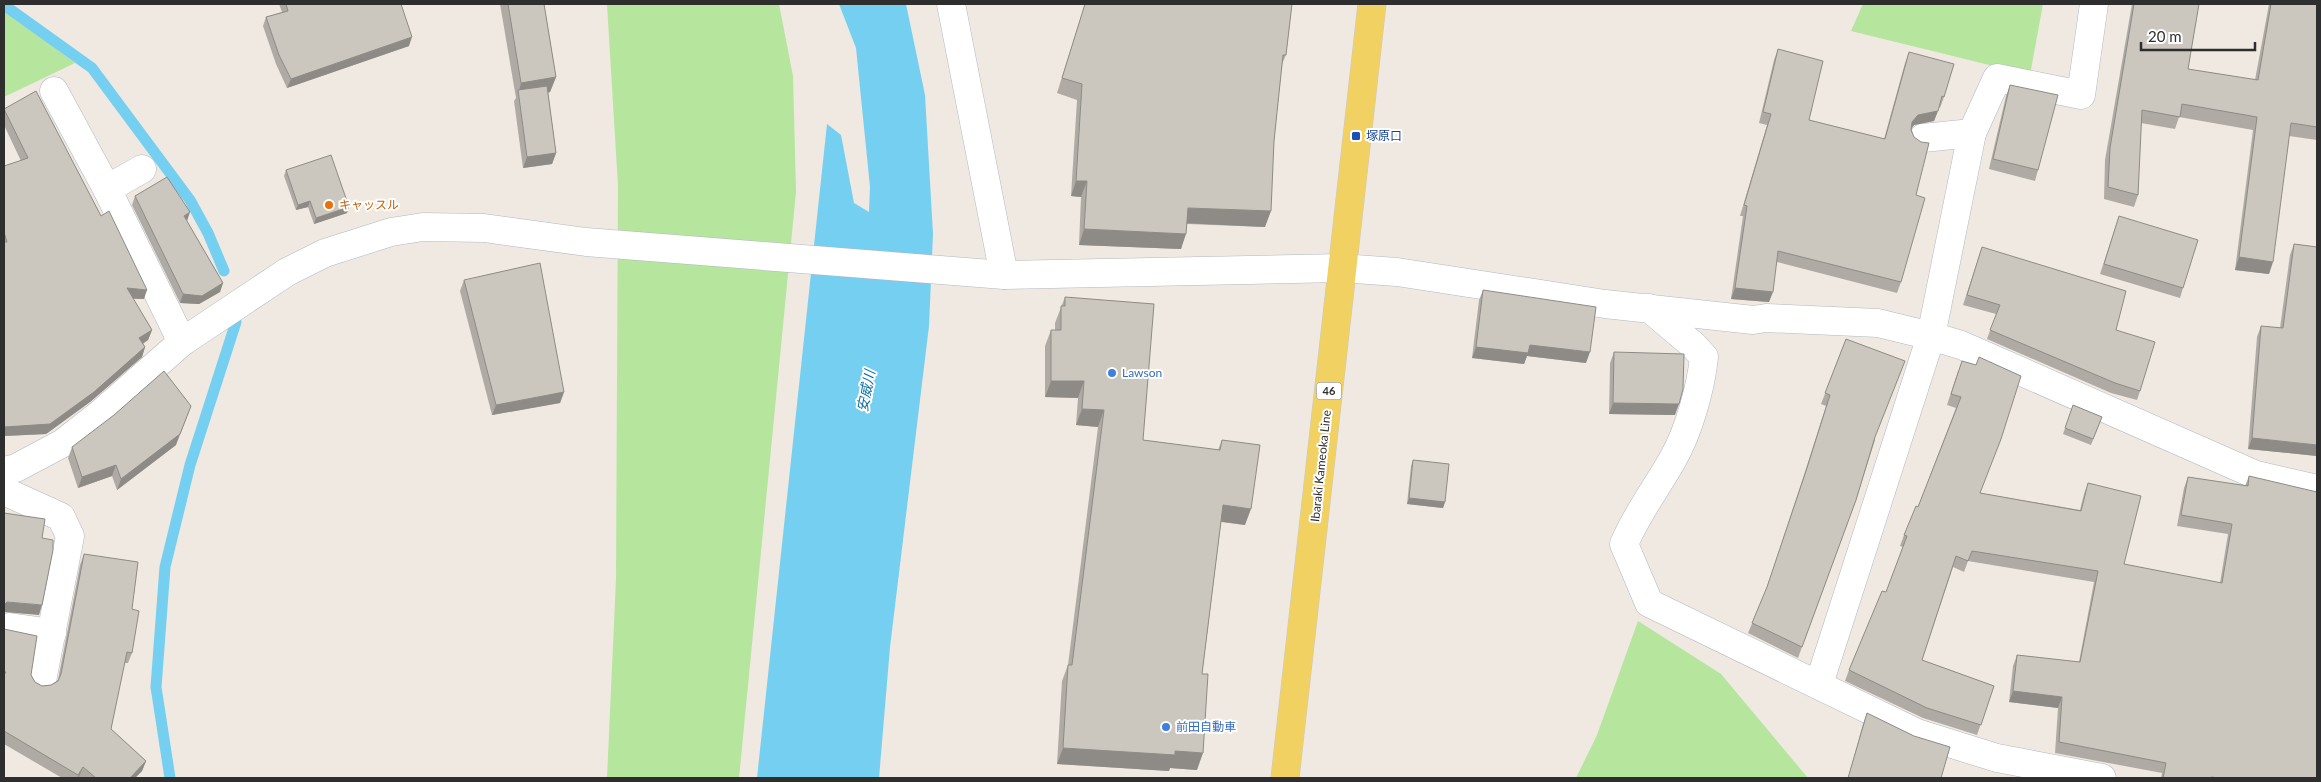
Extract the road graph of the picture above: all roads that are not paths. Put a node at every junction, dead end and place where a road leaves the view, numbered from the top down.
1 (951, 4) edge
2 (1372, 4) edge
3 (2094, 4) edge
4 (54, 91) dead end
5 (1972, 133) junction
6 (1923, 138) dead end
7 (142, 169) dead end
8 (107, 189) junction
9 (1341, 268) junction
10 (1004, 275) junction
11 (1649, 308) junction
12 (1931, 336) junction
13 (182, 342) junction
14 (4, 471) edge
15 (2317, 489) edge
16 (4, 492) edge
17 (9, 627) dead end
18 (52, 633) junction
19 (42, 681) dead end
20 (1819, 684) junction
21 (1285, 778) edge
22 (2102, 778) edge

1 - 10 street
2 - 9 main road, Ibaraki Kameoka Line / 46
3 - 5 street
4 - 8 street
5 - 6 street
5 - 12 street
7 - 8 street
8 - 13 street
9 - 10 street
9 - 11 street
9 - 21 main road, Ibaraki Kameoka Line / 46
10 - 13 street
11 - 12 street
11 - 20 street
12 - 15 street
12 - 20 street
13 - 14 street
16 - 18 street
17 - 18 street
18 - 19 street
20 - 22 street

